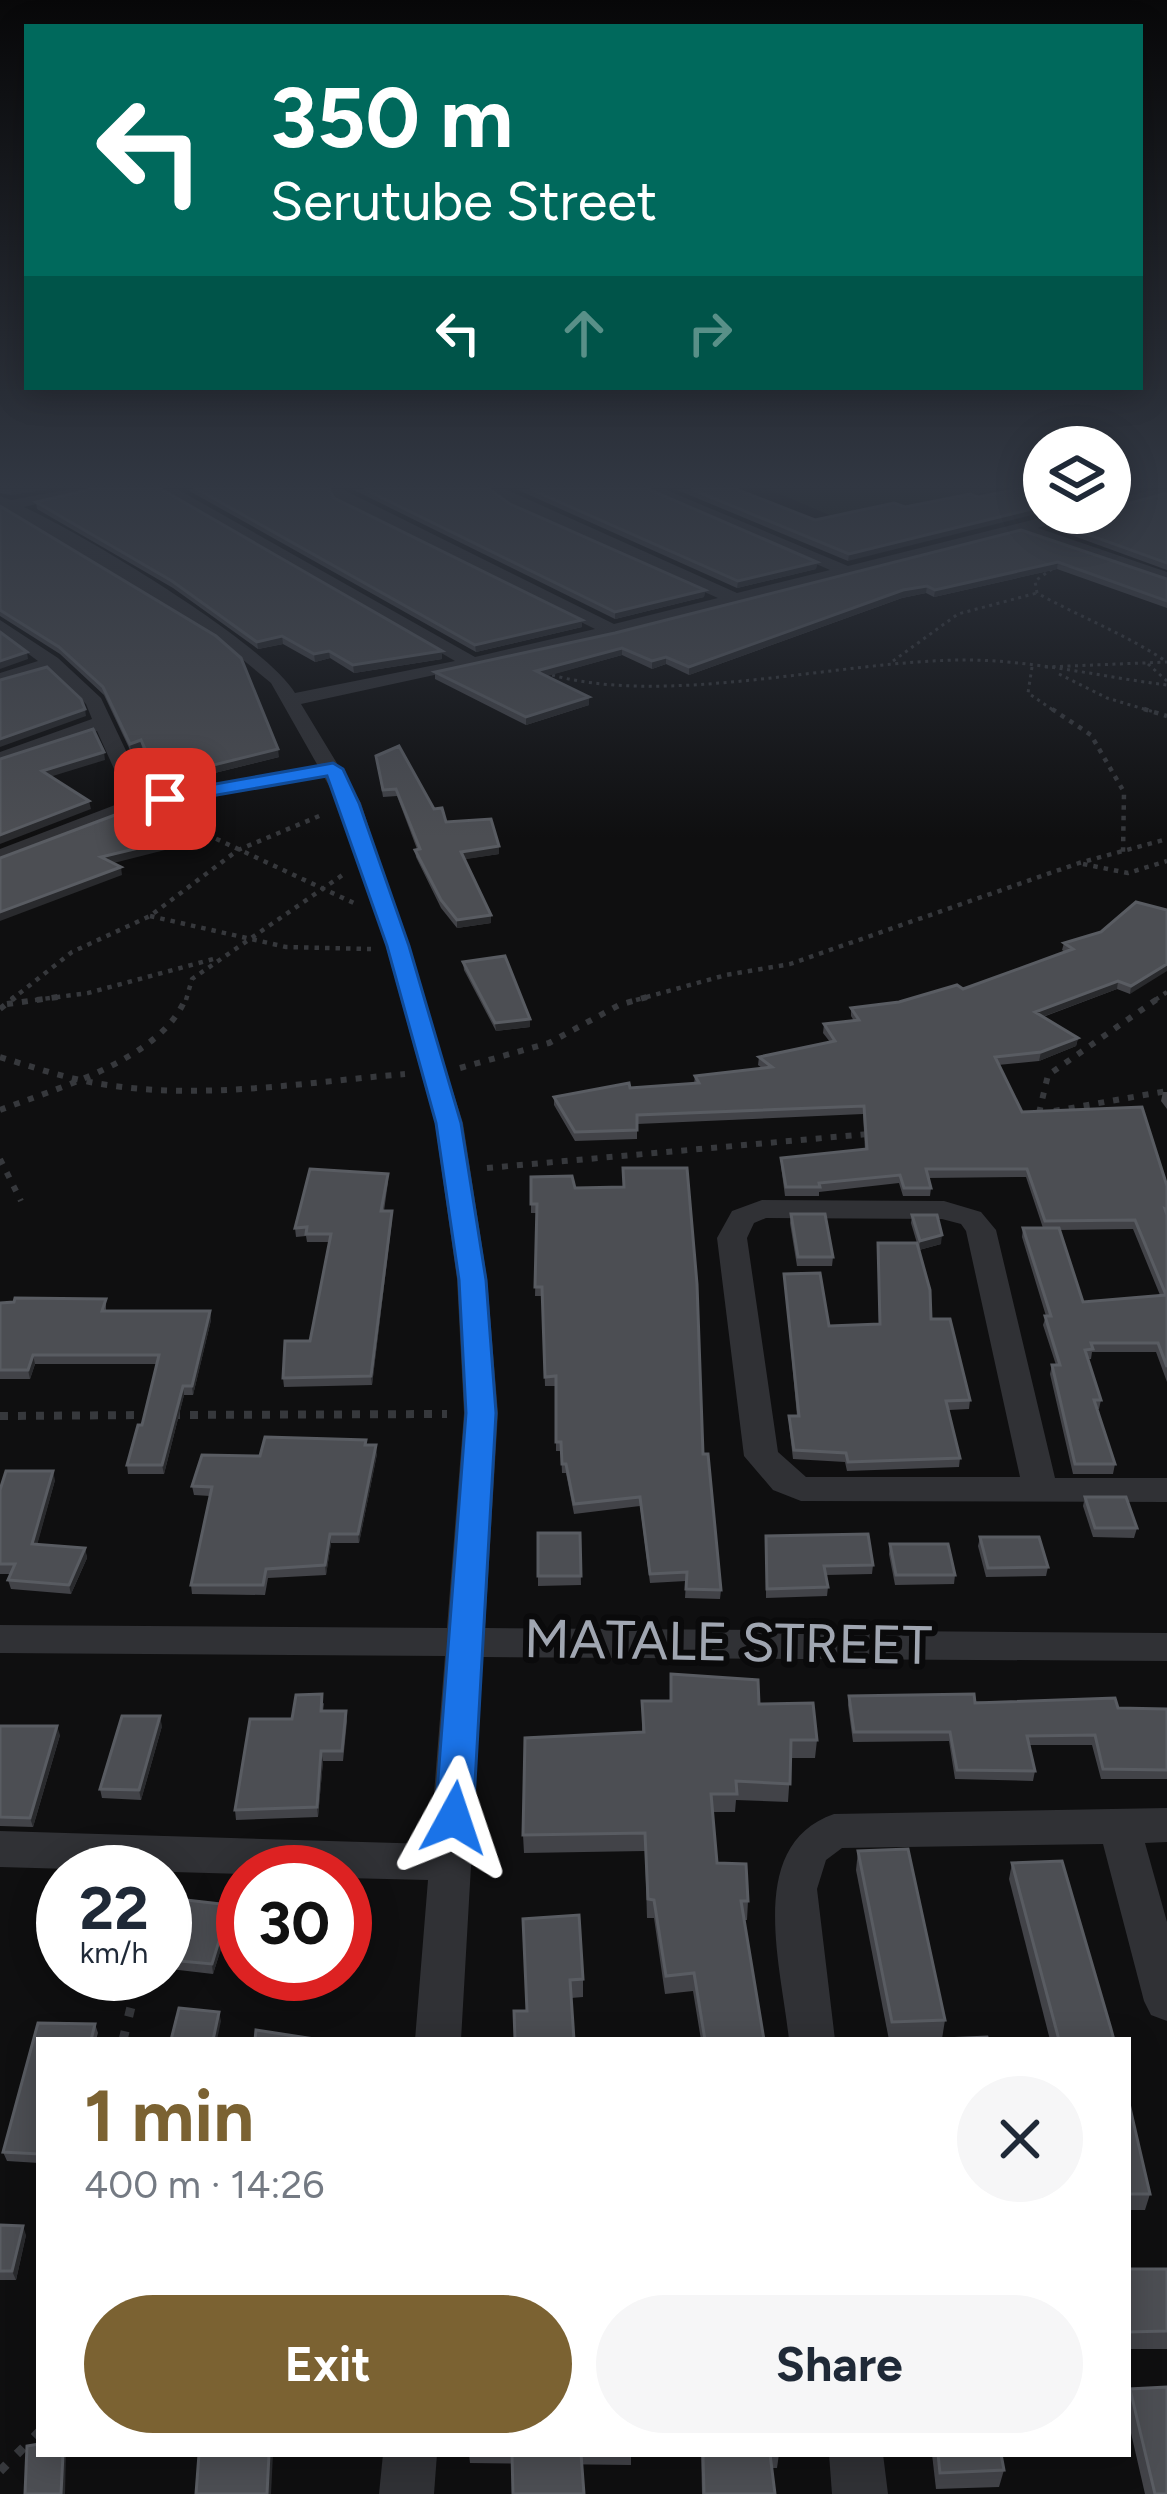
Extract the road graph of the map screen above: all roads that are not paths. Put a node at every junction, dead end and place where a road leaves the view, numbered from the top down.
1 (174, 605) edge
2 (371, 605) edge
3 (562, 605) edge
4 (711, 605) edge
5 (0, 625) edge
6 (614, 631) junction
7 (52, 662) junction
8 (473, 664) junction
9 (0, 679) edge
10 (291, 700) junction
11 (100, 723) junction
12 (0, 759) edge
13 (333, 769) junction
14 (140, 802) junction
15 (0, 857) edge
16 (1040, 1488) junction
17 (1167, 1490) edge
18 (0, 1639) edge
19 (468, 1640) junction
20 (1167, 1647) edge
21 (1167, 1825) edge
22 (1119, 1826) junction
23 (0, 1849) edge
24 (450, 1862) junction
25 (1167, 2001) edge
26 (438, 2037) edge
27 (812, 2037) edge
28 (410, 2457) edge
29 (856, 2457) edge
30 (407, 2494) edge
31 (860, 2494) edge

1 - 10 street
2 - 8 street
3 - 6 street
4 - 6 street
5 - 7 street
6 - 8 street
7 - 9 street
7 - 11 street
8 - 10 street
10 - 13 street
11 - 12 street
11 - 14 street
13 - 14 street
13 - 19 street
14 - 15 street
16 - 16 street
16 - 17 street
18 - 19 street, MATALE STREET
19 - 20 street, MATALE STREET
19 - 24 street
21 - 22 street
22 - 25 street
22 - 27 street
23 - 24 street
24 - 26 street
28 - 30 street
29 - 31 street

